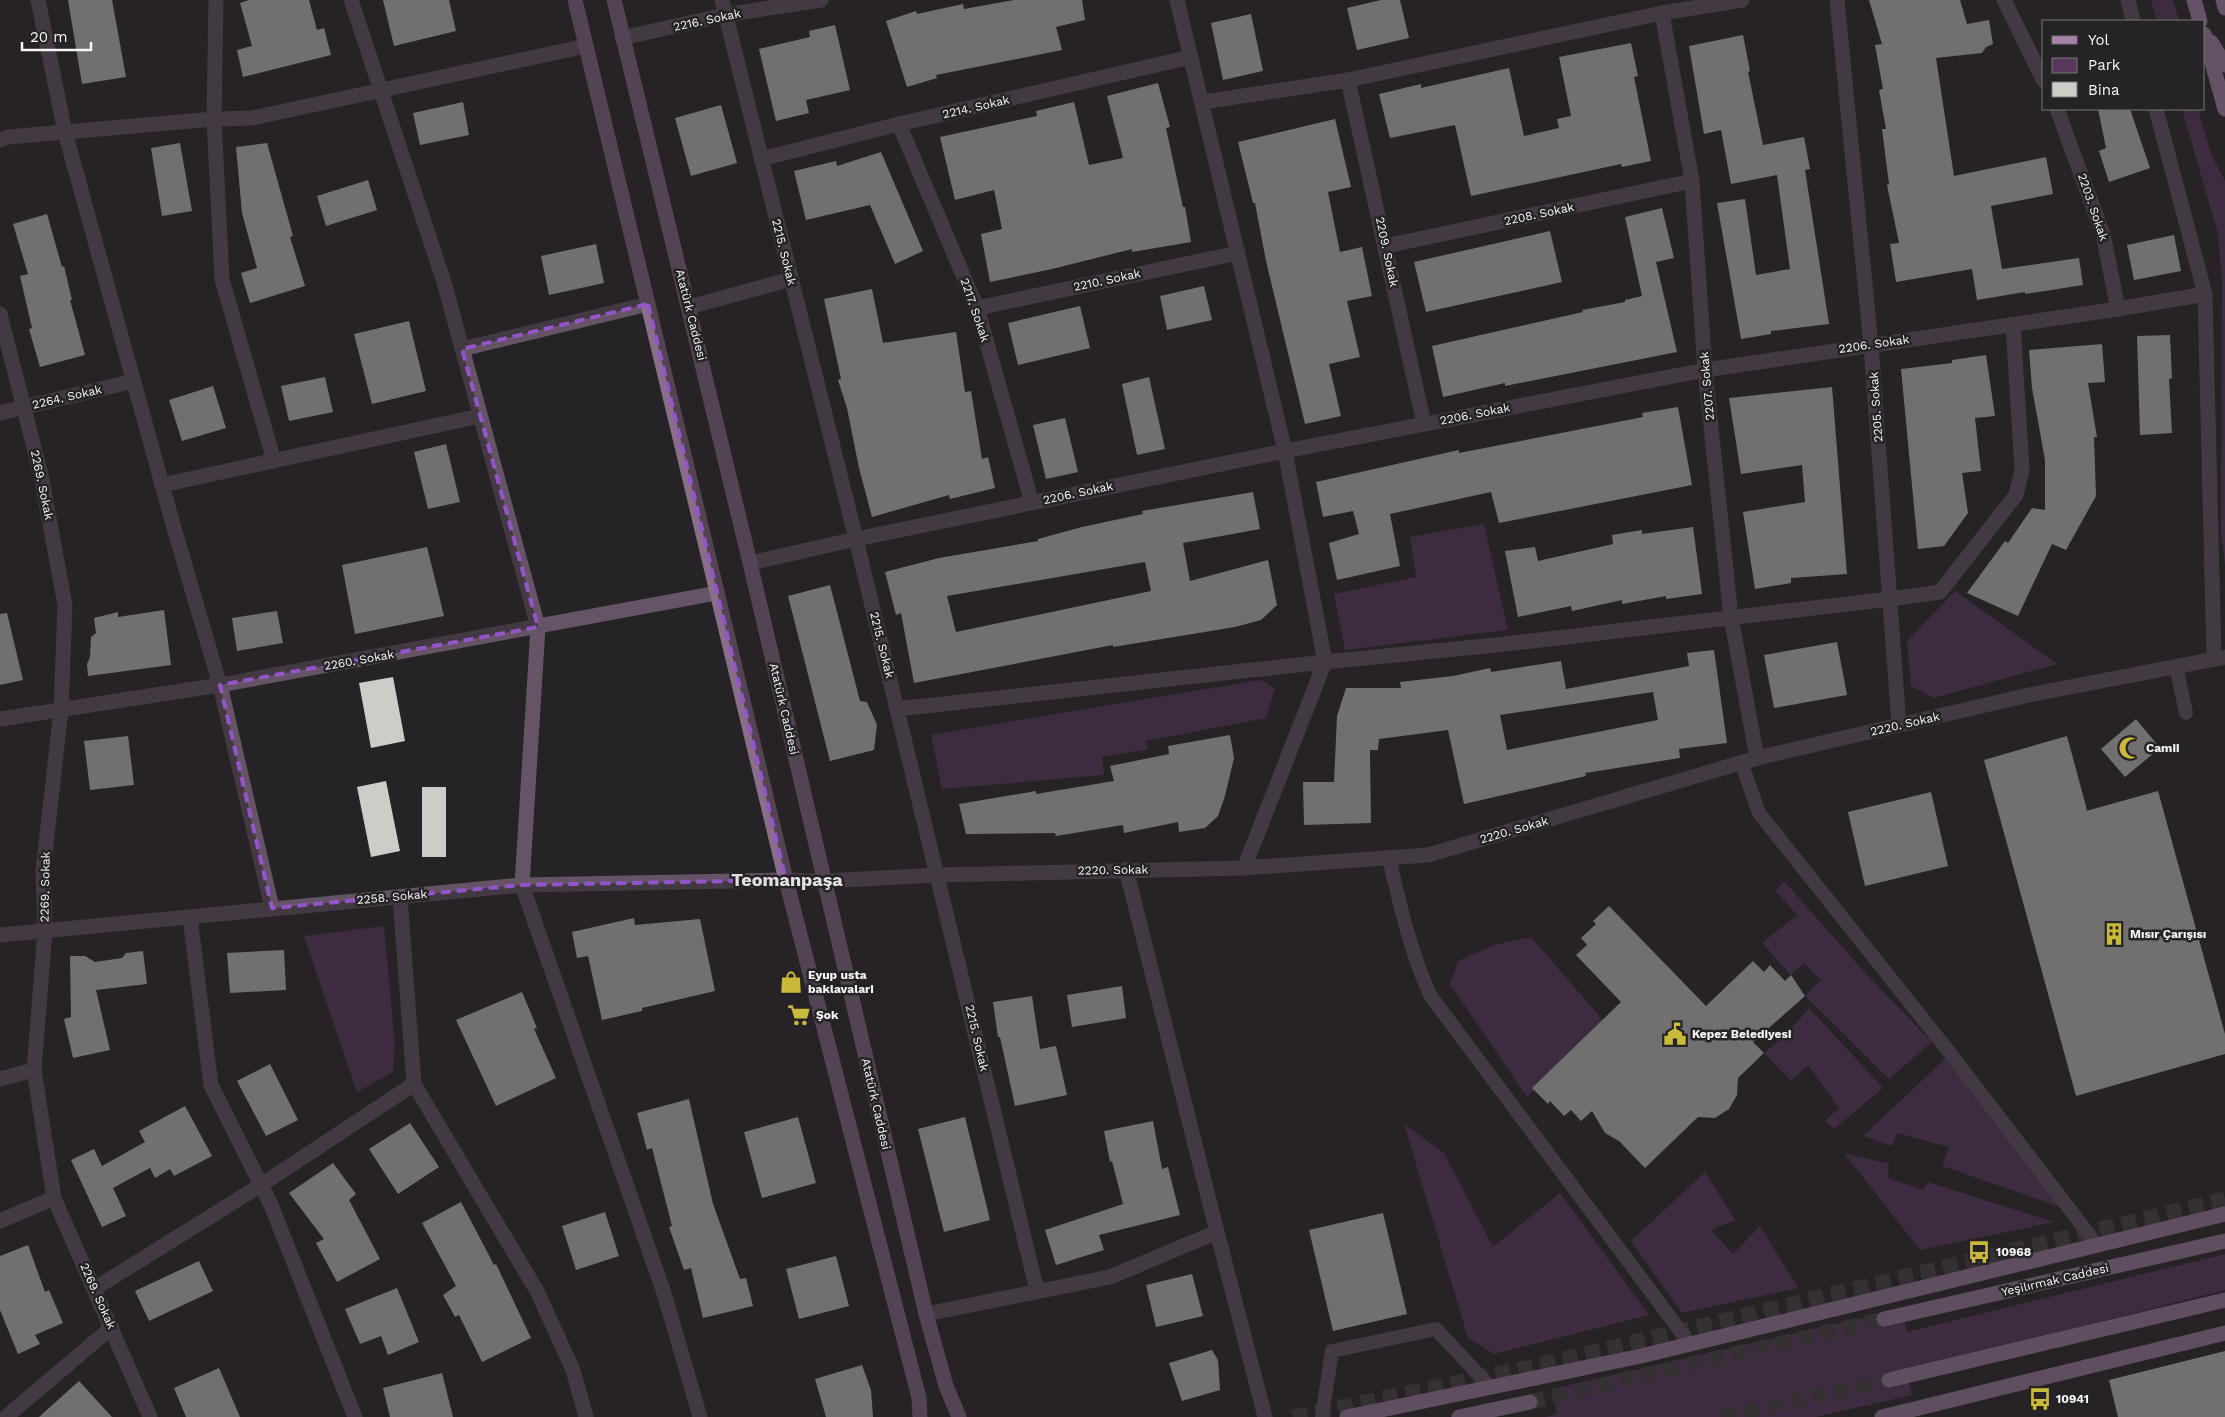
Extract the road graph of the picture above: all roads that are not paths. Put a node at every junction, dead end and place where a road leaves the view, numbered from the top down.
1 (38, 0) edge
2 (216, 0) edge
3 (351, 0) edge
4 (575, 0) edge
5 (614, 0) edge
6 (722, 0) edge
7 (821, 0) edge
8 (1177, 0) edge
9 (1742, 0) edge
10 (1837, 0) edge
11 (2004, 0) edge
12 (2128, 0) edge
13 (2194, 0) edge
14 (2223, 0) edge
15 (2225, 8) edge
16 (1662, 14) junction
17 (725, 15) junction
18 (2133, 20) edge
19 (2200, 20) edge
20 (2205, 34) edge
21 (2205, 36) edge
22 (622, 38) junction
23 (586, 46) junction
24 (1191, 57) junction
25 (2225, 65) edge
26 (2042, 77) edge
27 (1348, 80) junction
28 (380, 90) junction
29 (1203, 102) junction
30 (2225, 109) edge
31 (2057, 110) edge
32 (2156, 110) edge
33 (214, 119) junction
34 (899, 124) junction
35 (65, 132) junction
36 (0, 140) edge
37 (761, 159) junction
38 (1692, 182) junction
39 (1386, 246) junction
40 (1238, 253) junction
41 (791, 279) junction
42 (2205, 294) junction
43 (648, 304) junction
44 (689, 307) junction
45 (977, 308) junction
46 (2118, 309) junction
47 (0, 314) edge
48 (2013, 324) junction
49 (1872, 345) junction
50 (462, 349) junction
51 (1705, 370) junction
52 (134, 381) junction
53 (25, 407) junction
54 (0, 412) edge
55 (480, 416) junction
56 (1424, 424) junction
57 (1285, 450) junction
58 (274, 461) junction
59 (162, 485) junction
60 (1032, 503) junction
61 (856, 539) junction
62 (750, 563) junction
63 (717, 593) junction
64 (1890, 599) junction
65 (1730, 617) junction
66 (538, 627) junction
67 (2220, 658) edge
68 (1324, 662) junction
69 (2176, 666) junction
70 (220, 685) junction
71 (897, 709) junction
72 (61, 710) junction
73 (2186, 713) dead end
74 (0, 719) edge
75 (1899, 725) junction
76 (1757, 758) junction
77 (1740, 762) junction
78 (1389, 858) junction
79 (1244, 868) junction
80 (1126, 869) junction
81 (938, 875) junction
82 (786, 880) junction
83 (824, 882) junction
84 (522, 885) junction
85 (400, 897) junction
86 (272, 908) junction
87 (190, 917) junction
88 (45, 931) junction
89 (0, 936) edge
90 (34, 1070) junction
91 (0, 1079) edge
92 (414, 1084) junction
93 (261, 1185) junction
94 (54, 1198) junction
95 (2225, 1214) edge
96 (0, 1221) edge
97 (1217, 1232) junction
98 (2225, 1241) edge
99 (2097, 1245) junction
100 (94, 1289) junction
101 (1037, 1291) junction
102 (2225, 1300) edge
103 (926, 1314) junction
104 (1884, 1319) tunnel mouth
105 (112, 1327) junction
106 (2225, 1333) edge
107 (1690, 1344) junction
108 (1888, 1380) tunnel mouth
109 (1490, 1387) junction
110 (1530, 1402) tunnel mouth
111 (6, 1417) edge
112 (150, 1417) edge
113 (355, 1417) edge
114 (586, 1417) edge
115 (700, 1417) edge
116 (920, 1417) edge
117 (959, 1417) edge
118 (1266, 1417) edge
119 (1322, 1417) edge
120 (1347, 1417) edge
121 (1459, 1417) edge
122 (1882, 1417) edge

1 - 35 street
2 - 33 street
3 - 28 street
4 - 23 main road
5 - 22 main road, Atatürk Caddesi
6 - 17 street, 2215. Sokak
7 - 17 street, 2216. Sokak
8 - 24 street
9 - 16 street
10 - 49 street, 2205. Sokak
11 - 26 street
12 - 18 street
13 - 19 highway
14 - 15 highway
16 - 27 street
16 - 38 street, 2207. Sokak
17 - 22 street, 2216. Sokak
17 - 37 street, 2215. Sokak
20 - 25 highway
21 - 30 highway
22 - 44 main road, Atatürk Caddesi
23 - 28 street
23 - 43 main road
24 - 29 street
24 - 34 street, 2214. Sokak
27 - 29 street
27 - 39 street, 2209. Sokak
28 - 33 street
28 - 50 street
29 - 40 street
31 - 46 street, 2203. Sokak
32 - 42 street
33 - 35 street
33 - 58 street
34 - 37 street, 2214. Sokak
34 - 45 street, 2217. Sokak
35 - 36 street
35 - 52 street
37 - 41 street, 2215. Sokak
38 - 39 street, 2208. Sokak
38 - 51 street, 2207. Sokak
39 - 56 street, 2209. Sokak
40 - 45 street, 2210. Sokak
40 - 57 street
41 - 44 street
41 - 61 street, 2215. Sokak
42 - 46 street, 2206. Sokak
42 - 67 street
43 - 50 street
43 - 63 main road
44 - 62 main road, Atatürk Caddesi
45 - 60 street, 2217. Sokak
46 - 48 street, 2206. Sokak
47 - 53 street, 2269. Sokak
48 - 49 street, 2206. Sokak
48 - 64 street
49 - 51 street, 2206. Sokak
49 - 64 street, 2205. Sokak
50 - 55 street
51 - 56 street, 2206. Sokak
51 - 65 street, 2207. Sokak
52 - 53 street, 2264. Sokak
52 - 59 street
53 - 54 street, 2264. Sokak
53 - 72 street, 2269. Sokak
55 - 58 street
55 - 66 street
56 - 57 street, 2206. Sokak
57 - 60 street, 2206. Sokak
57 - 68 street
58 - 59 street
59 - 70 street
60 - 61 street, 2206. Sokak
61 - 62 street, 2206. Sokak
61 - 71 street, 2215. Sokak
62 - 83 main road, Atatürk Caddesi
63 - 66 street, 2260. Sokak
63 - 82 main road
64 - 65 street
64 - 75 street, 2205. Sokak
65 - 68 street
65 - 76 street, 2207. Sokak
66 - 70 street, 2260. Sokak
66 - 84 street
67 - 69 street, 2220. Sokak
68 - 71 street
68 - 79 street
69 - 73 lane
69 - 75 street, 2220. Sokak
70 - 72 street, 2260. Sokak
70 - 86 street
71 - 81 street, 2215. Sokak
72 - 74 street, 2260. Sokak
72 - 88 street, 2269. Sokak
75 - 76 street, 2220. Sokak
76 - 77 street, 2220. Sokak
77 - 78 street, 2220. Sokak
77 - 99 lane
78 - 79 street, 2220. Sokak
78 - 107 lane
79 - 80 street, 2220. Sokak
80 - 81 street, 2220. Sokak
80 - 97 street
81 - 83 street, 2220. Sokak
81 - 101 street, 2215. Sokak
82 - 83 street, 2220. Sokak
82 - 84 street, 2258. Sokak
82 - 116 main road
83 - 103 main road, Atatürk Caddesi
84 - 85 street, 2258. Sokak
84 - 115 street
85 - 86 street, 2258. Sokak
85 - 92 street
86 - 87 street, 2258. Sokak
87 - 88 street, 2258. Sokak
87 - 93 street
88 - 89 street, 2258. Sokak
88 - 90 street, 2269. Sokak
90 - 91 street
90 - 94 street, 2269. Sokak
92 - 93 street
92 - 114 street
93 - 100 street
93 - 113 street
94 - 96 street
94 - 100 street, 2269. Sokak
95 - 99 main road
97 - 101 street
97 - 118 street
98 - 104 main road, Yeşilırmak Caddesi
99 - 107 main road
100 - 105 street, 2269. Sokak
101 - 103 street
102 - 108 main road
103 - 117 main road, Atatürk Caddesi
105 - 111 street
105 - 112 street, 2269. Sokak
106 - 122 main road
107 - 109 main road
109 - 119 lane
109 - 120 main road
110 - 121 main road

